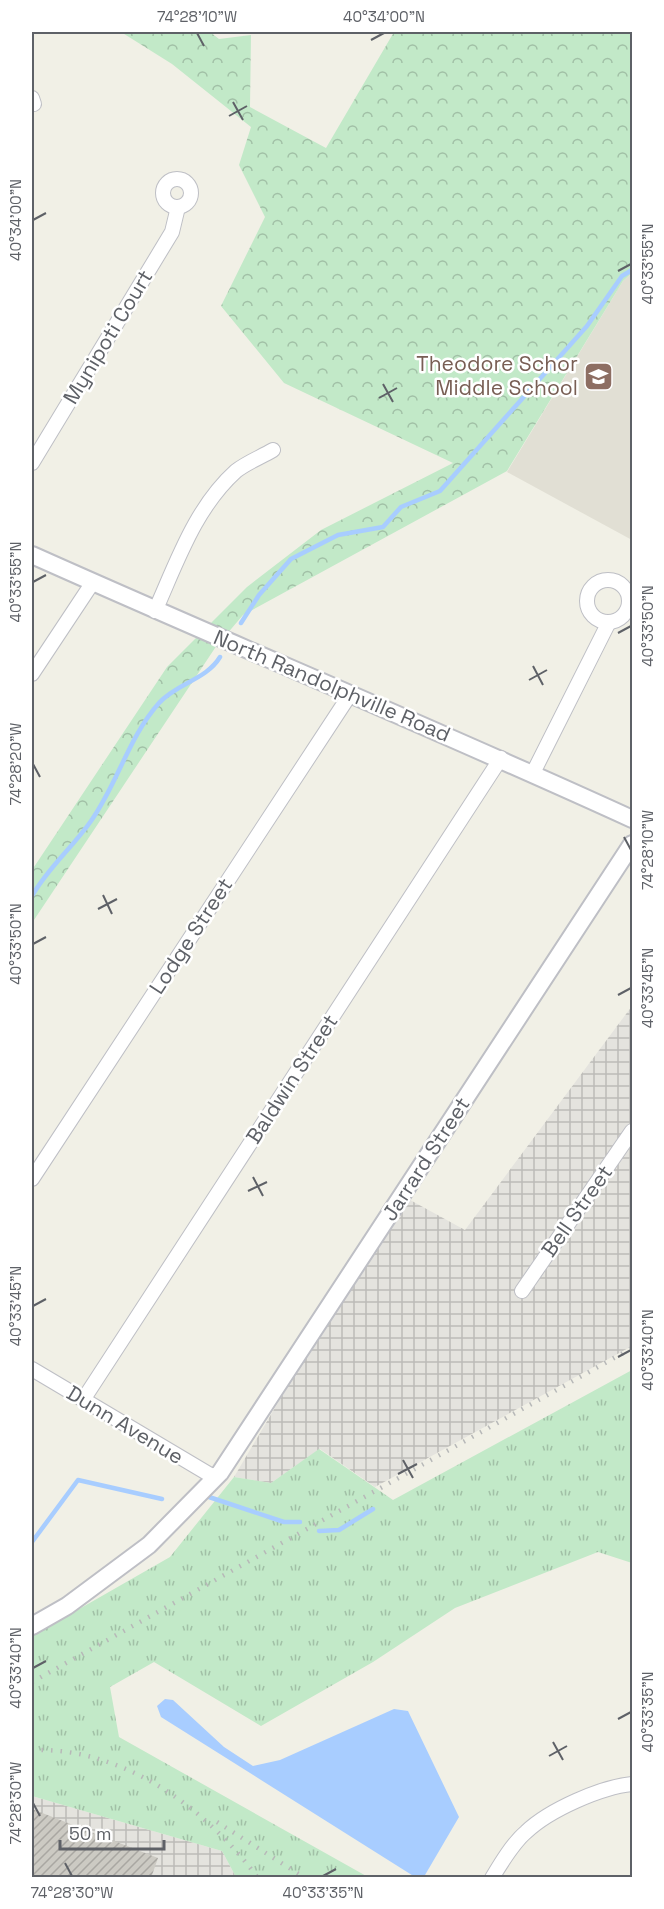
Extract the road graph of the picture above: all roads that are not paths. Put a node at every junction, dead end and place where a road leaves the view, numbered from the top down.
1 (178, 207) dead end
2 (273, 450) dead end
3 (32, 463) edge
4 (32, 555) edge
5 (93, 582) junction
6 (155, 611) junction
7 (609, 622) dead end
8 (32, 674) edge
9 (351, 693) junction
10 (501, 758) junction
11 (533, 773) junction
12 (633, 819) edge
13 (633, 844) edge
14 (633, 1131) edge
15 (627, 1152) edge
16 (32, 1179) edge
17 (522, 1291) dead end
18 (32, 1369) edge
19 (83, 1400) junction
20 (220, 1473) junction
21 (32, 1626) edge
22 (633, 1784) edge
23 (492, 1878) edge

1 - 3 street, Mynipoti Court
2 - 6 street
4 - 5 street, North Randolphville Road
5 - 6 street, North Randolphville Road
5 - 8 street
6 - 9 street, North Randolphville Road
7 - 11 street
9 - 10 street, North Randolphville Road
9 - 16 street, Lodge Street
10 - 11 street, North Randolphville Road
10 - 19 street, Baldwin Street
11 - 12 street, North Randolphville Road
13 - 20 street, Jarrard Street
14 - 15 street, Bell Street
15 - 17 street, Bell Street
18 - 19 street, Dunn Avenue
19 - 20 street, Dunn Avenue
20 - 21 street, Jarrard Street
22 - 23 street

